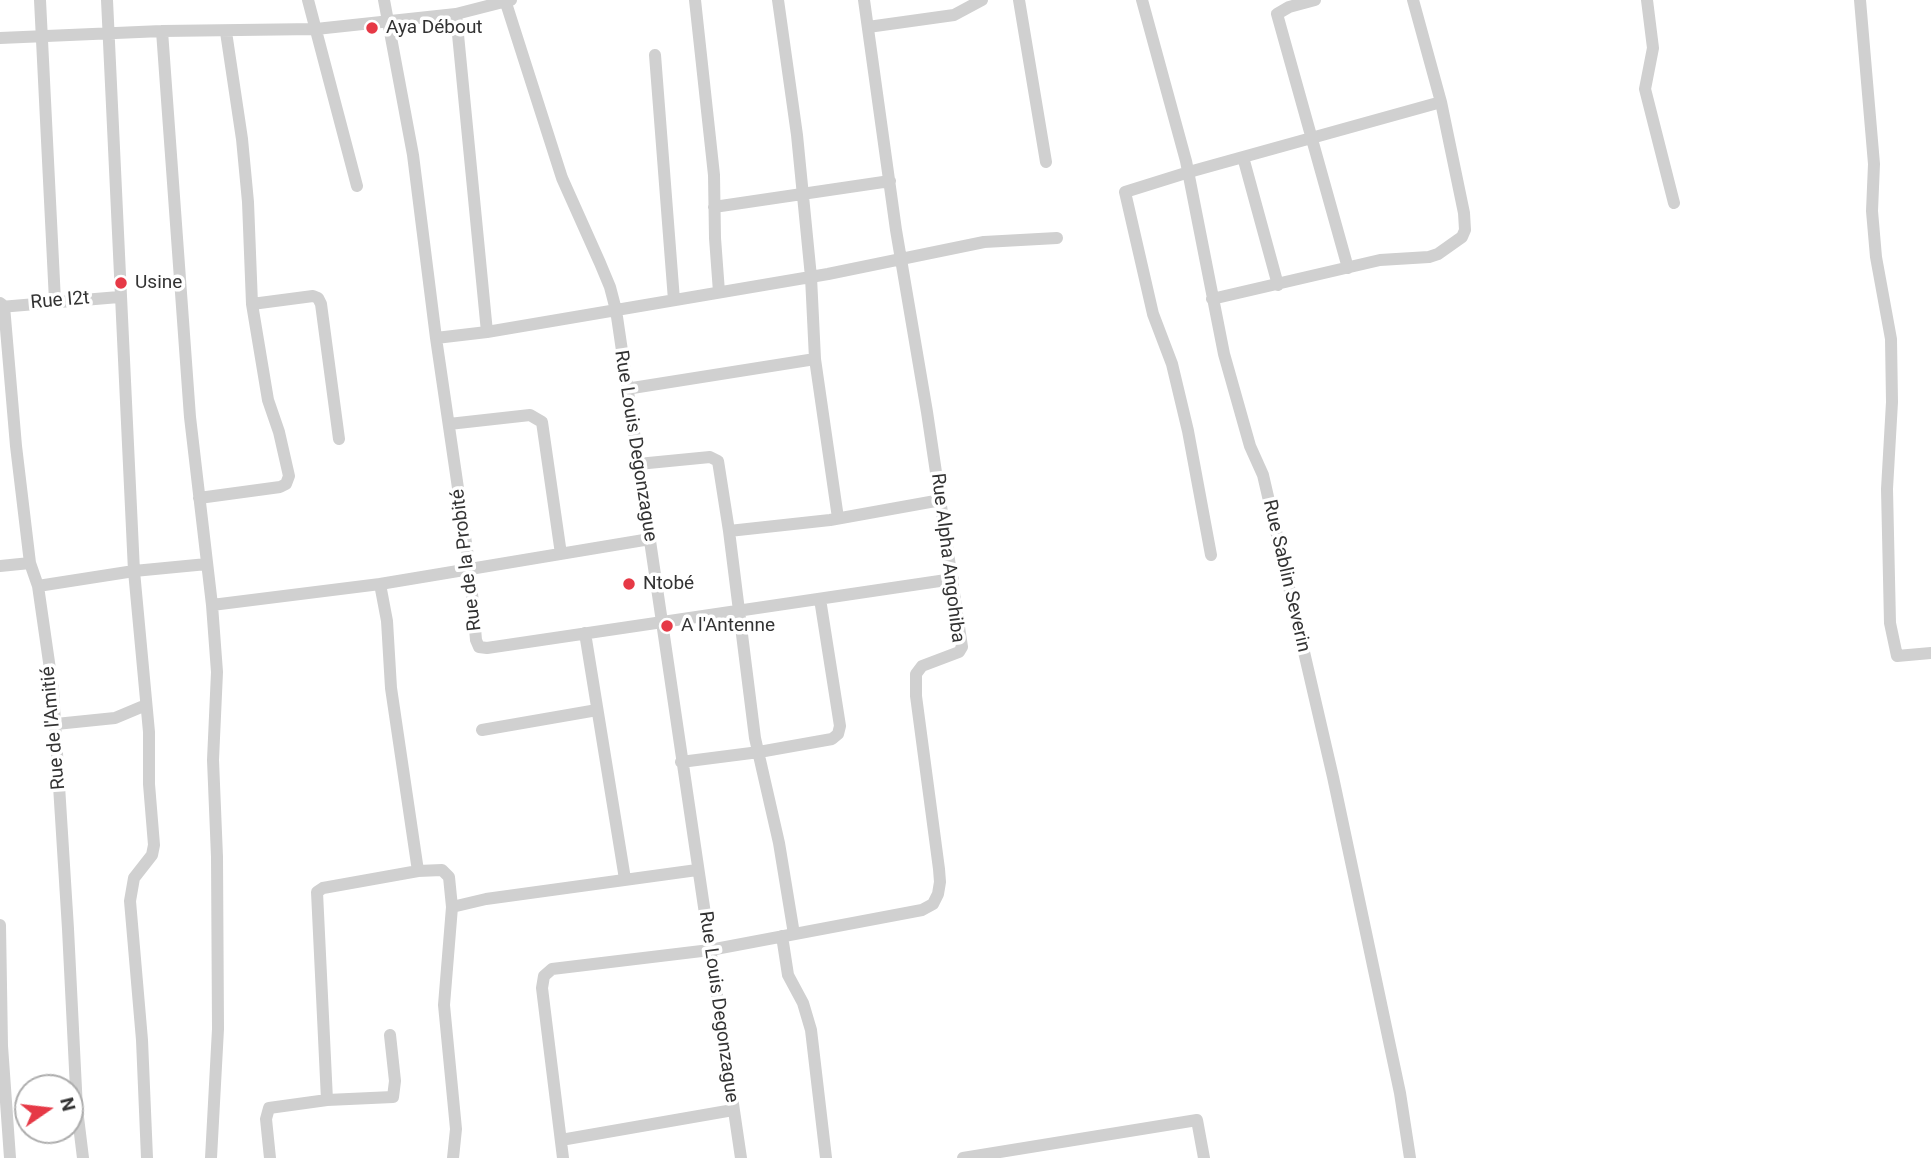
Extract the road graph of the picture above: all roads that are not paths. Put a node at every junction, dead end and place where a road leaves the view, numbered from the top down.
1 (40, 0) edge
2 (107, 0) edge
3 (308, 0) edge
4 (384, 0) edge
5 (508, 0) edge
6 (695, 0) edge
7 (778, 0) edge
8 (864, 0) edge
9 (982, 0) edge
10 (1019, 0) edge
11 (1142, 0) edge
12 (1315, 0) edge
13 (1413, 0) edge
14 (1647, 0) edge
15 (1860, 0) edge
16 (456, 15) junction
17 (389, 22) junction
18 (868, 27) junction
19 (316, 29) junction
20 (162, 31) junction
21 (226, 32) junction
22 (108, 33) junction
23 (42, 37) junction
24 (0, 38) edge
25 (655, 55) dead end
26 (1441, 102) junction
27 (1313, 138) junction
28 (1243, 157) junction
29 (1046, 162) dead end
30 (1189, 172) junction
31 (890, 181) junction
32 (357, 186) dead end
33 (802, 193) junction
34 (1674, 203) dead end
35 (714, 206) junction
36 (1057, 238) dead end
37 (901, 260) junction
38 (1348, 268) junction
39 (811, 277) junction
40 (1278, 285) junction
41 (719, 292) junction
42 (119, 297) junction
43 (1212, 299) junction
44 (674, 300) junction
45 (55, 301) junction
46 (252, 304) junction
47 (1, 305) edge
48 (615, 310) junction
49 (487, 332) junction
50 (436, 338) junction
51 (815, 359) junction
52 (626, 389) junction
53 (449, 424) junction
54 (340, 439) dead end
55 (638, 464) junction
56 (199, 498) junction
57 (941, 500) junction
58 (838, 518) junction
59 (729, 531) junction
60 (650, 539) junction
61 (561, 554) junction
62 (1211, 555) dead end
63 (30, 563) junction
64 (207, 564) junction
65 (0, 566) edge
66 (470, 570) junction
67 (134, 571) junction
68 (953, 579) junction
69 (380, 584) junction
70 (38, 586) junction
71 (820, 598) junction
72 (212, 605) junction
73 (739, 610) junction
74 (661, 621) junction
75 (585, 633) junction
76 (1931, 653) edge
77 (146, 705) junction
78 (597, 710) junction
79 (56, 724) junction
80 (482, 730) dead end
81 (760, 752) junction
82 (681, 762) junction
83 (697, 870) junction
84 (418, 871) junction
85 (625, 880) junction
86 (452, 907) junction
87 (0, 925) edge
88 (788, 935) junction
89 (710, 950) junction
90 (0, 989) edge
91 (390, 1035) dead end
92 (1, 1046) edge
93 (327, 1100) junction
94 (733, 1110) junction
95 (4, 1112) edge
96 (561, 1140) junction
97 (10, 1158) edge
98 (83, 1158) edge
99 (147, 1158) edge
100 (211, 1158) edge
101 (270, 1158) edge
102 (453, 1158) edge
103 (563, 1158) edge
104 (741, 1158) edge
105 (826, 1158) edge
106 (962, 1158) edge
107 (1204, 1158) edge
108 (1410, 1158) edge

1 - 23 street
2 - 22 street
3 - 19 street
4 - 17 street, Rue de la Probité
5 - 16 street
5 - 48 street, Rue Louis Degonzague
6 - 35 street
7 - 33 street
8 - 18 street, Rue Alpha Angohiba
9 - 18 street
10 - 29 street
11 - 30 street, Rue Sablin Severin
12 - 27 street
13 - 26 street
14 - 34 street
15 - 76 street
16 - 17 street
16 - 49 street
17 - 19 street
17 - 50 street, Rue de la Probité
18 - 31 street, Rue Alpha Angohiba
19 - 21 street
19 - 32 street
20 - 21 street
20 - 22 street
20 - 56 street
21 - 46 street
22 - 23 street
22 - 42 street
23 - 24 street
23 - 45 street
25 - 44 street
26 - 27 street
26 - 38 street
27 - 28 street
27 - 38 street
28 - 30 street
28 - 40 street
30 - 43 street, Rue Sablin Severin
30 - 62 street
31 - 33 street
31 - 37 street, Rue Alpha Angohiba
33 - 35 street
33 - 39 street
35 - 41 street
36 - 37 street
37 - 39 street
37 - 57 street, Rue Alpha Angohiba
38 - 40 street
39 - 41 street
39 - 51 street
40 - 43 street
41 - 44 street
42 - 45 street, Rue I2t
42 - 67 street
43 - 108 street, Rue Sablin Severin
44 - 48 street
45 - 47 street, Rue I2t
46 - 54 street
46 - 56 street
47 - 63 street, Rue de l'Amitié
48 - 49 street
48 - 52 street, Rue Louis Degonzague
49 - 50 street
50 - 53 street, Rue de la Probité
51 - 52 street
51 - 58 street
52 - 55 street, Rue Louis Degonzague
53 - 61 street
53 - 66 street, Rue de la Probité
55 - 59 street
55 - 60 street, Rue Louis Degonzague
56 - 64 street
57 - 58 street
57 - 68 street, Rue Alpha Angohiba
58 - 59 street
59 - 73 street
60 - 61 street
60 - 74 street, Rue Louis Degonzague
61 - 66 street
63 - 65 street
63 - 70 street, Rue de l'Amitié
64 - 67 street
64 - 72 street
66 - 69 street
66 - 75 street, Rue de la Probité
67 - 70 street
67 - 77 street
68 - 71 street, Rue de la Probité
68 - 88 street, Rue Alpha Angohiba
69 - 72 street
69 - 84 street
70 - 79 street, Rue de l'Amitié
71 - 73 street, Rue de la Probité
71 - 81 street
72 - 100 street
73 - 74 street, Rue de la Probité
73 - 81 street
74 - 75 street, Rue de la Probité
74 - 82 street, Rue Louis Degonzague
75 - 78 street
77 - 79 street
77 - 99 street
78 - 80 street
78 - 85 street
79 - 98 street, Rue de l'Amitié
81 - 82 street
81 - 88 street
82 - 83 street, Rue Louis Degonzague
83 - 85 street
83 - 89 street, Rue Louis Degonzague
84 - 86 street
84 - 93 street
85 - 86 street
86 - 102 street
87 - 90 street
88 - 89 street, Rue Alpha Angohiba
88 - 105 street
89 - 94 street, Rue Louis Degonzague
89 - 96 street, Rue Alpha Angohiba
90 - 92 street
91 - 93 street
92 - 95 street
93 - 101 street
94 - 96 street
94 - 104 street, Rue Louis Degonzague
95 - 97 street
96 - 103 street
106 - 107 street

